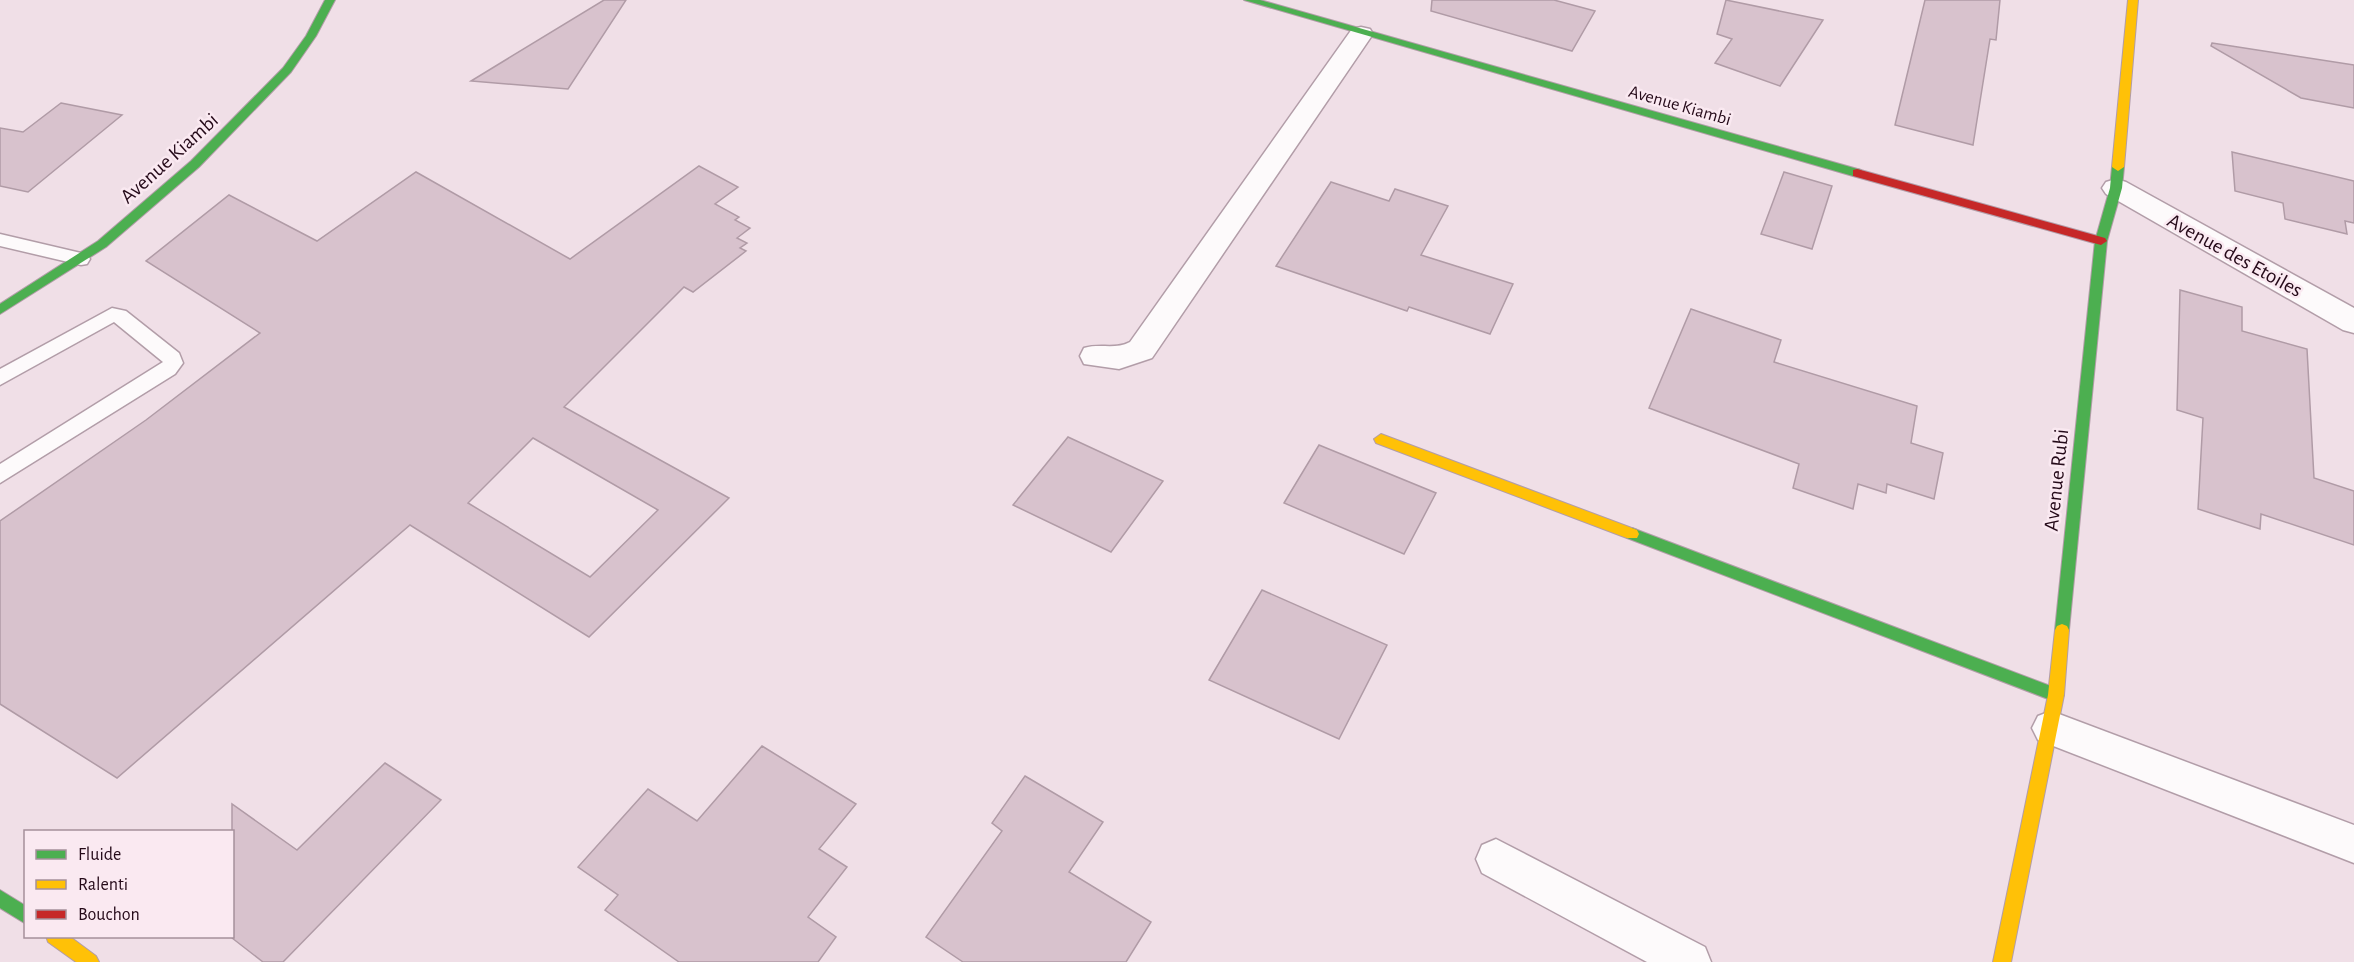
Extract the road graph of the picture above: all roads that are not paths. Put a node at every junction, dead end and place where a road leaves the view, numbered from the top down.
1 (330, 0) edge
2 (1249, 0) edge
3 (2133, 0) edge
4 (1361, 34) junction
5 (2116, 188) junction
6 (0, 240) edge
7 (2101, 241) junction
8 (81, 260) junction
9 (0, 310) edge
10 (2354, 322) edge
11 (1095, 356) dead end
12 (0, 378) edge
13 (1381, 439) dead end
14 (0, 474) edge
15 (2054, 712) junction
16 (2354, 844) edge
17 (1496, 859) dead end
18 (0, 898) edge
19 (24, 915) edge
20 (57, 938) edge
21 (90, 962) edge
22 (1690, 962) edge
23 (2002, 962) edge

1 - 8 street, Avenue Kiambi
2 - 4 street, Avenue Kiambi
3 - 5 street, Avenue Rubi
4 - 7 street, Avenue Kiambi
4 - 11 street
5 - 7 street, Avenue Rubi
5 - 10 street, Avenue des Etoiles
6 - 8 lane
7 - 15 street, Avenue Rubi
8 - 9 street, Avenue Kiambi
12 - 14 lane
13 - 15 street
15 - 16 street
15 - 23 street, Avenue Rubi
17 - 22 street
18 - 19 street
20 - 21 street

